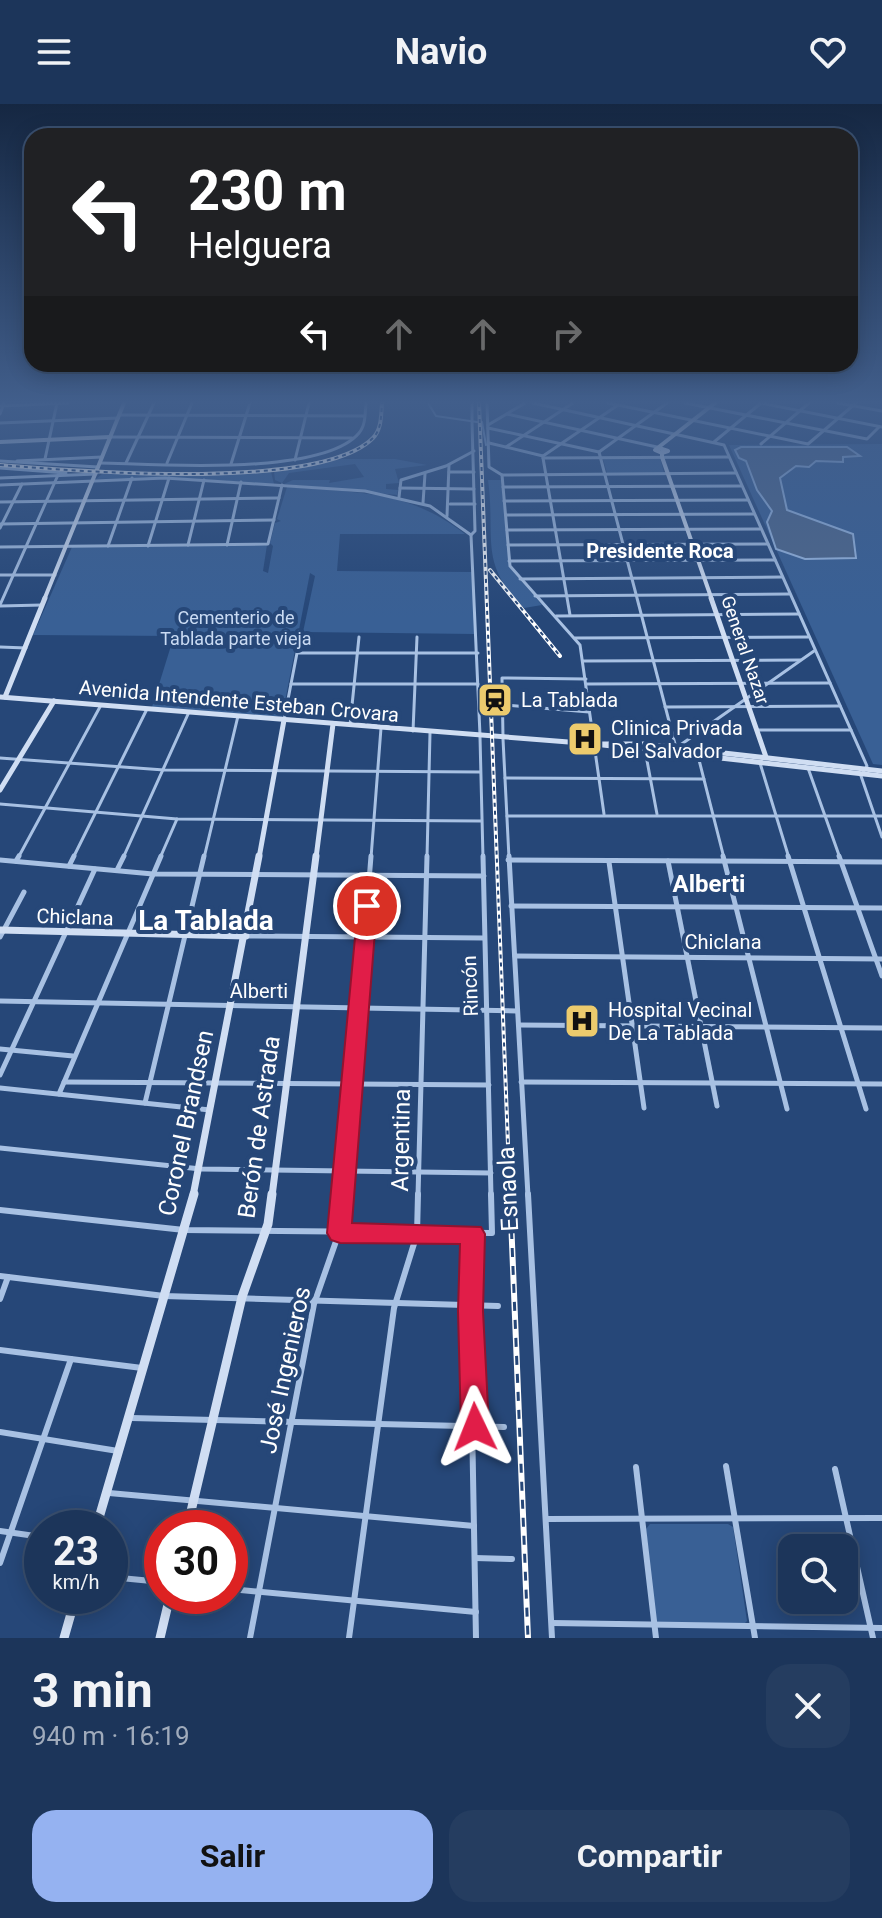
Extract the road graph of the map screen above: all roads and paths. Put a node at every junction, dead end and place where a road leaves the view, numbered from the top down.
1 (425, 474) edge
2 (545, 474) edge
3 (604, 474) edge
4 (37, 475) edge
5 (52, 475) edge
6 (58, 475) junction
7 (70, 475) edge
8 (89, 475) edge
9 (423, 475) edge
10 (449, 475) edge
11 (474, 475) edge
12 (502, 475) joint
13 (520, 475) edge
14 (669, 475) edge
15 (737, 475) edge
16 (95, 477) junction
17 (0, 478) edge
18 (132, 478) junction
19 (169, 478) junction
20 (204, 480) junction
21 (57, 482) junction
22 (241, 482) junction
23 (22, 484) junction
24 (0, 485) edge
25 (282, 485) junction
26 (741, 486) junction
27 (503, 487) junction
28 (547, 487) junction
29 (608, 487) junction
30 (673, 487) junction
31 (400, 488) junction
32 (425, 488) junction
33 (449, 489) junction
34 (474, 489) junction
35 (399, 497) junction
36 (279, 498) junction
37 (199, 499) junction
38 (237, 499) junction
39 (124, 500) junction
40 (162, 500) junction
41 (611, 500) junction
42 (677, 500) junction
43 (748, 500) junction
44 (49, 501) junction
45 (86, 501) junction
46 (504, 501) junction
47 (550, 501) junction
48 (0, 502) edge
49 (13, 502) junction
50 (423, 504) junction
51 (450, 504) junction
52 (475, 504) junction
53 (682, 514) junction
54 (754, 514) junction
55 (506, 515) junction
56 (552, 515) junction
57 (615, 515) junction
58 (447, 516) junction
59 (274, 520) junction
60 (233, 521) junction
61 (156, 522) junction
62 (194, 522) junction
63 (77, 523) junction
64 (116, 523) junction
65 (38, 524) junction
66 (1, 525) edge
67 (619, 529) junction
68 (688, 529) junction
69 (761, 529) junction
70 (507, 530) junction
71 (555, 530) junction
72 (471, 535) junction
73 (693, 544) junction
74 (768, 544) junction
75 (188, 545) junction
76 (227, 545) junction
77 (508, 545) junction
78 (557, 545) junction
79 (622, 545) junction
80 (108, 546) junction
81 (148, 546) junction
82 (0, 547) edge
83 (28, 547) junction
84 (67, 547) junction
85 (698, 560) junction
86 (775, 560) junction
87 (509, 561) junction
88 (560, 561) junction
89 (627, 561) junction
90 (0, 575) edge
91 (15, 575) junction
92 (55, 575) junction
93 (631, 577) junction
94 (704, 577) junction
95 (783, 577) junction
96 (563, 578) junction
97 (520, 579) junction
98 (790, 594) junction
99 (565, 595) junction
100 (636, 595) junction
101 (712, 595) junction
102 (535, 596) junction
103 (43, 605) junction
104 (0, 606) edge
105 (799, 614) junction
106 (641, 615) junction
107 (718, 615) junction
108 (556, 616) junction
109 (570, 616) junction
110 (359, 637) dead end
111 (417, 637) dead end
112 (647, 637) junction
113 (726, 637) junction
114 (809, 637) junction
115 (575, 638) junction
116 (0, 647) edge
117 (26, 648) junction
118 (815, 651) junction
119 (358, 652) junction
120 (417, 653) junction
121 (478, 653) junction
122 (653, 660) junction
123 (734, 660) junction
124 (800, 660) junction
125 (583, 661) junction
126 (586, 682) junction
127 (742, 683) junction
128 (767, 683) junction
129 (830, 683) junction
130 (291, 684) junction
131 (354, 684) junction
132 (416, 684) junction
133 (478, 684) junction
134 (659, 684) junction
135 (2, 697) edge
136 (747, 697) junction
137 (54, 701) junction
138 (101, 705) junction
139 (503, 705) junction
140 (733, 706) junction
141 (750, 706) junction
142 (840, 706) junction
143 (665, 707) junction
144 (147, 709) junction
145 (190, 712) junction
146 (589, 712) junction
147 (238, 716) junction
148 (284, 720) junction
149 (333, 724) junction
150 (350, 725) junction
151 (381, 728) junction
152 (758, 730) junction
153 (851, 730) junction
154 (413, 731) junction
155 (430, 733) junction
156 (478, 736) junction
157 (505, 738) junction
158 (594, 744) junction
159 (676, 748) junction
160 (645, 750) junction
161 (698, 752) junction
162 (766, 757) junction
163 (0, 758) edge
164 (18, 760) junction
165 (760, 762) junction
166 (69, 764) junction
167 (117, 768) junction
168 (808, 768) junction
169 (164, 770) junction
170 (224, 770) junction
171 (274, 771) junction
172 (326, 771) junction
173 (377, 771) junction
174 (429, 771) junction
175 (480, 772) junction
176 (864, 772) junction
177 (882, 774) edge
178 (505, 778) junction
179 (600, 779) junction
180 (651, 779) junction
181 (704, 779) junction
182 (0, 790) edge
183 (0, 804) edge
184 (45, 808) junction
185 (95, 812) junction
186 (604, 814) junction
187 (657, 815) junction
188 (714, 815) junction
189 (507, 816) junction
190 (775, 816) junction
191 (825, 816) junction
192 (874, 816) junction
193 (882, 816) edge
194 (143, 817) junction
195 (177, 819) junction
196 (212, 820) junction
197 (265, 820) junction
198 (320, 820) junction
199 (373, 821) junction
200 (428, 821) junction
201 (481, 821) junction
202 (882, 837) edge
203 (0, 860) edge
204 (508, 860) junction
205 (16, 861) junction
206 (668, 861) junction
207 (726, 861) junction
208 (609, 862) junction
209 (790, 862) junction
210 (841, 862) junction
211 (882, 862) edge
212 (69, 866) junction
213 (95, 869) junction
214 (117, 870) junction
215 (153, 874) junction
216 (199, 874) junction
217 (256, 874) junction
218 (313, 875) junction
219 (370, 875) junction
220 (427, 875) junction
221 (484, 876) junction
222 (24, 892) dead end
223 (511, 906) junction
224 (616, 907) junction
225 (675, 907) junction
226 (738, 908) junction
227 (804, 908) junction
228 (857, 908) junction
229 (882, 908) edge
230 (1, 933) edge
231 (65, 933) junction
232 (126, 935) junction
233 (184, 936) junction
234 (246, 936) junction
235 (305, 937) junction
236 (364, 937) junction
237 (425, 938) junction
238 (484, 938) junction
239 (515, 956) junction
240 (623, 958) junction
241 (687, 958) junction
242 (751, 959) junction
243 (820, 959) junction
244 (879, 959) edge
245 (882, 976) edge
246 (0, 1001) edge
247 (31, 1002) junction
248 (96, 1005) junction
249 (169, 1006) junction
250 (232, 1007) junction
251 (295, 1007) junction
252 (359, 1007) junction
253 (487, 1007) junction
254 (423, 1008) junction
255 (518, 1011) junction
256 (519, 1025) junction
257 (633, 1026) junction
258 (701, 1027) junction
259 (767, 1027) junction
260 (842, 1027) junction
261 (882, 1028) edge
262 (0, 1049) edge
263 (10, 1050) junction
264 (74, 1056) junction
265 (0, 1075) edge
266 (64, 1082) junction
267 (150, 1082) junction
268 (521, 1082) junction
269 (642, 1082) junction
270 (712, 1083) junction
271 (781, 1083) junction
272 (217, 1084) junction
273 (286, 1084) junction
274 (353, 1084) junction
275 (421, 1084) junction
276 (858, 1084) junction
277 (882, 1084) edge
278 (489, 1085) junction
279 (0, 1088) edge
280 (59, 1094) junction
281 (145, 1103) junction
282 (717, 1106) dead end
283 (644, 1108) dead end
284 (787, 1109) dead end
285 (866, 1109) dead end
286 (212, 1110) junction
287 (0, 1148) edge
288 (201, 1169) junction
289 (275, 1170) junction
290 (347, 1171) junction
291 (419, 1172) junction
292 (491, 1173) junction
293 (0, 1210) edge
294 (184, 1230) junction
295 (267, 1230) junction
296 (340, 1233) junction
297 (417, 1234) junction
298 (473, 1234) junction
299 (0, 1276) edge
300 (8, 1277) junction
301 (164, 1296) junction
302 (242, 1297) junction
303 (316, 1298) junction
304 (0, 1299) edge
305 (396, 1302) junction
306 (471, 1304) junction
307 (498, 1306) dead end
308 (0, 1350) edge
309 (71, 1359) junction
310 (142, 1368) junction
311 (129, 1418) junction
312 (212, 1420) junction
313 (292, 1422) junction
314 (378, 1425) junction
315 (475, 1427) junction
316 (504, 1427) dead end
317 (0, 1432) edge
318 (42, 1438) junction
319 (118, 1451) junction
320 (726, 1466) dead end
321 (636, 1467) dead end
322 (835, 1469) dead end
323 (106, 1493) junction
324 (193, 1500) junction
325 (274, 1508) junction
326 (101, 1510) edge
327 (191, 1510) edge
328 (366, 1515) junction
329 (846, 1518) junction
330 (882, 1518) edge
331 (546, 1519) junction
332 (735, 1519) junction
333 (642, 1520) junction
334 (474, 1526) junction
335 (0, 1531) edge
336 (10, 1533) junction
337 (24, 1535) edge
338 (475, 1558) junction
339 (512, 1559) dead end
340 (0, 1563) edge
341 (248, 1591) edge
342 (259, 1592) junction
343 (354, 1601) junction
344 (476, 1612) junction
345 (71, 1614) edge
346 (166, 1614) edge
347 (552, 1623) junction
348 (654, 1626) junction
349 (753, 1628) junction
350 (871, 1628) junction
351 (882, 1628) edge
352 (64, 1638) edge
353 (160, 1638) edge
354 (250, 1638) edge
355 (349, 1638) edge
356 (476, 1638) edge
357 (552, 1638) edge
358 (656, 1638) edge
359 (755, 1638) edge
360 (873, 1638) edge

1 - 32 street
2 - 28 street
3 - 29 street
4 - 17 street
5 - 6 street
6 - 7 street
6 - 21 street
8 - 16 street
9 - 31 street
10 - 33 street
11 - 34 street, Rincón
12 - 13 street
12 - 27 street
14 - 30 street, General Nazar
15 - 26 street
16 - 18 street
16 - 21 street
16 - 45 street
18 - 19 street
18 - 39 street
19 - 20 street
19 - 40 street
20 - 22 street
20 - 37 street
21 - 23 street
21 - 44 street
22 - 25 street
22 - 38 street
23 - 24 street
23 - 49 street
25 - 35 street
25 - 36 street
26 - 30 street
26 - 43 street
27 - 28 street
27 - 46 street
28 - 29 street
28 - 47 street
29 - 30 street
29 - 41 street
30 - 42 street, General Nazar
31 - 32 street
31 - 35 street
32 - 33 street
32 - 50 street
33 - 34 street
33 - 51 street
34 - 52 street, Rincón
35 - 50 street
36 - 38 street
36 - 59 street
37 - 38 street
37 - 40 street
37 - 62 street
38 - 60 street
39 - 40 street
39 - 45 street
39 - 64 street
40 - 61 street
41 - 42 street
41 - 47 street
41 - 57 street
42 - 43 street
42 - 53 street, General Nazar
43 - 54 street
44 - 45 street
44 - 49 street
44 - 65 street
45 - 63 street
46 - 47 street
46 - 55 street
47 - 56 street
48 - 49 street
49 - 66 street
50 - 58 street
51 - 52 street
51 - 58 street
52 - 72 street, Rincón
53 - 54 street
53 - 57 street
53 - 68 street, General Nazar
54 - 69 street
55 - 56 street
55 - 70 street
56 - 57 street
56 - 71 street
57 - 67 street
58 - 72 street
59 - 60 street
59 - 76 street
60 - 62 street
60 - 76 street
61 - 62 street
61 - 64 street
61 - 81 street
62 - 75 street
63 - 64 street
63 - 65 street
63 - 84 street
64 - 80 street
65 - 66 street
65 - 83 street
67 - 68 street
67 - 71 street
67 - 79 street
68 - 69 street
68 - 73 street, General Nazar
69 - 74 street
70 - 71 street
70 - 77 street
71 - 78 street
72 - 121 street, Rincón
73 - 74 street
73 - 79 street
73 - 85 street, General Nazar
74 - 86 street
75 - 76 street
75 - 81 street
77 - 78 street
77 - 87 street
78 - 79 street
78 - 88 street
79 - 89 street
80 - 81 street
80 - 84 street
82 - 83 street
83 - 84 street
83 - 91 street
84 - 92 street
85 - 86 street
85 - 89 street
85 - 94 street, General Nazar
86 - 95 street
87 - 88 street
87 - 97 street
88 - 89 street
88 - 96 street
89 - 93 street
90 - 91 street
91 - 92 street
91 - 104 street
92 - 103 street
93 - 94 street
93 - 96 street
93 - 100 street
94 - 95 street
94 - 101 street, General Nazar
95 - 98 street
96 - 97 street
96 - 99 street
97 - 102 street
98 - 101 street
98 - 105 street
99 - 100 street
99 - 102 street
99 - 109 street
100 - 101 street
100 - 106 street
101 - 107 street, General Nazar
102 - 108 street
103 - 104 street
103 - 117 street
105 - 107 street
105 - 114 street
106 - 107 street
106 - 109 street
106 - 112 street
107 - 113 street, General Nazar
108 - 109 street
108 - 115 street
110 - 119 street
111 - 120 street
112 - 113 street
112 - 115 street
112 - 122 street
113 - 114 street
113 - 123 street, General Nazar
114 - 118 street
115 - 125 street
116 - 117 street
117 - 135 street
118 - 124 street
118 - 129 street
119 - 120 street
119 - 130 street
119 - 131 street
120 - 121 street
120 - 132 street
121 - 133 street, Rincón
122 - 123 street
122 - 125 street
122 - 134 street
123 - 124 street
123 - 127 street, General Nazar
124 - 128 street
125 - 126 street
126 - 134 street
126 - 139 street, Esnaola
126 - 146 street
127 - 128 street
127 - 134 street
127 - 136 street, General Nazar
128 - 129 street
128 - 136 street
129 - 142 street
130 - 131 street
130 - 148 street
131 - 132 street
131 - 150 street
132 - 133 street
132 - 154 street
133 - 156 street, Rincón
134 - 143 street
135 - 137 street, Avenida Intendente Esteban Crovara
136 - 140 street
136 - 141 street, General Nazar
137 - 138 street, Avenida Intendente Esteban Crovara
137 - 164 street
138 - 144 street, Avenida Intendente Esteban Crovara
138 - 166 street
139 - 146 street
139 - 157 street, Esnaola
140 - 141 street
140 - 143 street
140 - 159 street
141 - 142 street
141 - 152 street, General Nazar
142 - 153 street
143 - 159 street
144 - 145 street, Avenida Intendente Esteban Crovara
144 - 167 street
145 - 147 street, Avenida Intendente Esteban Crovara
145 - 169 street
146 - 158 street
147 - 148 street, Avenida Intendente Esteban Crovara
147 - 170 street
148 - 149 street, Avenida Intendente Esteban Crovara
148 - 171 street, Coronel Brandsen
149 - 150 street, Avenida Intendente Esteban Crovara
149 - 172 street, Berón de Astrada
150 - 151 street, Avenida Intendente Esteban Crovara
151 - 154 street, Avenida Intendente Esteban Crovara
151 - 173 street, José Ingenieros
152 - 153 street
152 - 162 street, General Nazar
153 - 176 street
154 - 155 street, Avenida Intendente Esteban Crovara
155 - 156 street, Avenida Intendente Esteban Crovara
155 - 174 street, Argentina
156 - 157 street, Avenida Intendente Esteban Crovara
156 - 175 street, Rincón
157 - 158 street
157 - 178 street, Esnaola
158 - 159 street
158 - 160 street
158 - 179 street
159 - 161 street
160 - 161 street
160 - 180 street
161 - 162 street
161 - 165 street
161 - 181 street
162 - 165 street
162 - 176 street
163 - 164 street
164 - 166 street
164 - 182 street
165 - 168 street
165 - 190 street
166 - 167 street
166 - 184 street
167 - 169 street
167 - 185 street
168 - 176 street
168 - 191 street
169 - 170 street
169 - 194 street
170 - 171 street
170 - 196 street
171 - 172 street
171 - 197 street, Coronel Brandsen
172 - 173 street
172 - 198 street, Berón de Astrada
173 - 174 street
173 - 199 street, José Ingenieros
174 - 175 street
174 - 200 street, Argentina
175 - 201 street, Rincón
176 - 177 street
176 - 192 street
178 - 179 street
178 - 189 street, Esnaola
179 - 180 street
179 - 186 street
180 - 181 street
180 - 187 street
181 - 188 street
183 - 184 street
184 - 185 street
184 - 205 street
185 - 194 street
185 - 212 street
186 - 187 street
186 - 189 street
187 - 188 street
188 - 190 street
188 - 207 street
189 - 204 street, Esnaola
190 - 191 street
190 - 209 street
191 - 192 street
191 - 210 street
192 - 193 street
192 - 202 street
194 - 195 street
194 - 214 street
195 - 196 street
195 - 215 street
196 - 197 street
196 - 216 street
197 - 198 street
197 - 217 street, Coronel Brandsen
198 - 199 street
198 - 218 street, Berón de Astrada
199 - 200 street
199 - 219 street, José Ingenieros
200 - 201 street
200 - 220 street, Argentina
201 - 221 street, Rincón
203 - 205 street
204 - 208 street
204 - 223 street, Esnaola
205 - 212 street
206 - 207 street
206 - 208 street
206 - 225 street
207 - 209 street
207 - 226 street
208 - 224 street
209 - 210 street
209 - 227 street
210 - 211 street
210 - 228 street
212 - 213 street
213 - 214 street
213 - 231 street
214 - 215 street
215 - 216 street
215 - 232 street
216 - 217 street
216 - 233 street
217 - 218 street
217 - 234 street, Coronel Brandsen
218 - 219 street
218 - 235 street, Berón de Astrada
219 - 220 street
219 - 236 street, José Ingenieros
220 - 221 street
220 - 237 street, Argentina
221 - 238 street, Rincón
222 - 230 street
223 - 224 street
223 - 239 street, Esnaola
224 - 225 street
224 - 240 street
225 - 226 street
225 - 241 street
226 - 227 street
226 - 242 street
227 - 228 street
227 - 243 street
228 - 229 street
228 - 244 street
230 - 231 street, Chiclana
231 - 232 street, Chiclana
231 - 247 street
232 - 233 street, Chiclana
232 - 248 street
233 - 234 street, Chiclana
233 - 249 street
234 - 235 street, Chiclana
234 - 250 street, Coronel Brandsen
235 - 236 street, Chiclana
235 - 251 street, Berón de Astrada
236 - 237 street, Chiclana
236 - 252 street, José Ingenieros
237 - 238 street, Chiclana
237 - 254 street, Argentina
238 - 253 street, Rincón
239 - 240 street, Chiclana
239 - 255 street, Esnaola
240 - 241 street, Chiclana
240 - 257 street
241 - 242 street, Chiclana
241 - 258 street
242 - 243 street, Chiclana
242 - 259 street
243 - 244 street, Chiclana
243 - 260 street
244 - 245 street
246 - 247 street, Alberti
247 - 248 street, Alberti
247 - 263 street
248 - 249 street, Alberti
248 - 264 street
249 - 250 street, Alberti
249 - 267 street
250 - 251 street, Alberti
250 - 272 street, Coronel Brandsen
251 - 252 street, Alberti
251 - 273 street, Berón de Astrada
252 - 254 street, Alberti
252 - 274 street, José Ingenieros
253 - 254 street, Alberti
253 - 255 street, Alberti
253 - 278 street, Rincón
254 - 275 street, Argentina
255 - 256 street, Esnaola
256 - 257 street
256 - 268 street, Esnaola
257 - 258 street
257 - 269 street
258 - 259 street
258 - 270 street
259 - 260 street
259 - 271 street
260 - 261 street
260 - 276 street
262 - 263 street
263 - 264 street
263 - 265 street
264 - 266 street
266 - 267 street
266 - 280 street
267 - 272 street
267 - 281 street
268 - 269 street
268 - 331 street, Esnaola
269 - 270 street
269 - 283 street
270 - 271 street
270 - 282 street
271 - 276 street
271 - 284 street
272 - 273 street
272 - 286 street, Coronel Brandsen
273 - 274 street
273 - 289 street, Berón de Astrada
274 - 275 street
274 - 290 street, José Ingenieros
275 - 278 street
275 - 291 street, Argentina
276 - 277 street
276 - 285 street
278 - 292 street, Rincón
279 - 280 street
280 - 281 street
281 - 286 street
286 - 288 street, Coronel Brandsen
287 - 288 street
288 - 289 street
288 - 294 street, Coronel Brandsen
289 - 290 street
289 - 295 street, Berón de Astrada
290 - 291 street
290 - 296 street, José Ingenieros
291 - 292 street
291 - 297 street, Argentina
292 - 298 street, Rincón
293 - 294 street
294 - 295 street
294 - 301 street, Coronel Brandsen
295 - 296 street
295 - 302 street, Berón de Astrada
296 - 297 street
296 - 303 street, José Ingenieros
297 - 298 street
297 - 305 street, Argentina
298 - 306 street
299 - 300 street
300 - 301 street
300 - 304 street
301 - 302 street
301 - 310 street, Coronel Brandsen
302 - 303 street
302 - 312 street, Berón de Astrada
303 - 305 street
303 - 313 street, José Ingenieros
305 - 306 street
305 - 314 street, Argentina
306 - 307 street
306 - 315 street
308 - 309 street
309 - 310 street
309 - 318 street
310 - 311 street, Coronel Brandsen
311 - 312 street
311 - 319 street, Coronel Brandsen
312 - 313 street
312 - 324 street, Berón de Astrada
313 - 314 street
313 - 325 street, José Ingenieros
314 - 315 street
314 - 328 street, Argentina
315 - 316 street
315 - 334 street
317 - 318 street
318 - 319 street
318 - 336 street
319 - 323 street, Coronel Brandsen
320 - 332 street
321 - 333 street
322 - 329 street
323 - 324 street
323 - 326 street, Coronel Brandsen
324 - 325 street
324 - 327 street, Berón de Astrada
325 - 328 street
325 - 342 street, José Ingenieros
328 - 334 street
328 - 343 street, Argentina
329 - 330 street
329 - 332 street
329 - 350 street
331 - 333 street
331 - 347 street, Esnaola
332 - 333 street
332 - 349 street
333 - 348 street
334 - 338 street
335 - 336 street
336 - 337 street
336 - 340 street
338 - 339 street
338 - 344 street
341 - 342 street
342 - 343 street
342 - 354 street, José Ingenieros
343 - 344 street
343 - 355 street, Argentina
344 - 356 street
345 - 352 street
346 - 353 street
347 - 348 street
347 - 357 street, Esnaola
348 - 349 street
348 - 358 street
349 - 350 street
349 - 359 street
350 - 351 street
350 - 360 street

